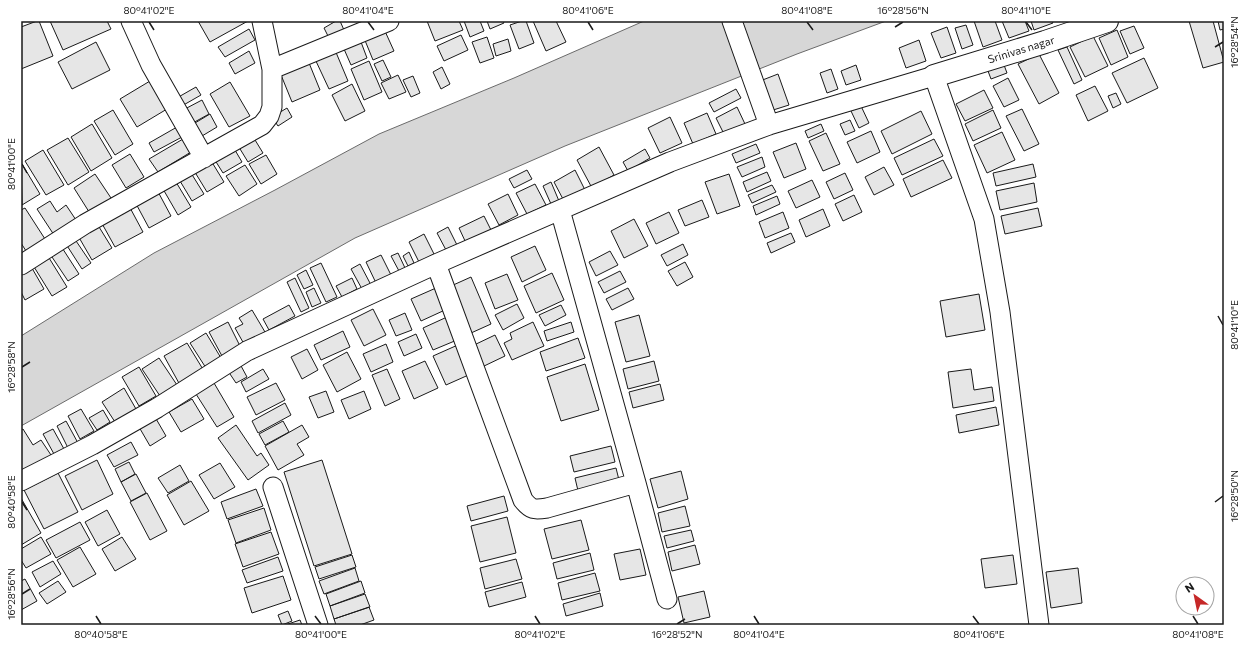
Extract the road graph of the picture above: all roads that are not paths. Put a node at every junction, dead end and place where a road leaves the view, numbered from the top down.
1 (131, 21) edge
2 (262, 21) edge
3 (389, 21) edge
4 (732, 21) edge
5 (1107, 21) edge
6 (272, 69) junction
7 (934, 76) junction
8 (769, 125) junction
9 (204, 158) junction
10 (560, 210) junction
11 (21, 264) edge
12 (436, 264) junction
13 (21, 481) edge
14 (636, 483) junction
15 (273, 487) dead end
16 (667, 599) dead end
17 (318, 625) edge
18 (1039, 625) edge

1 - 9 street
2 - 6 street
3 - 6 street
4 - 8 street
5 - 7 street, Srinivas nagar
6 - 9 street
7 - 8 street
7 - 18 street
8 - 10 street
9 - 11 street
10 - 12 street
10 - 14 street
12 - 13 street
12 - 14 street
14 - 16 street
15 - 17 street

